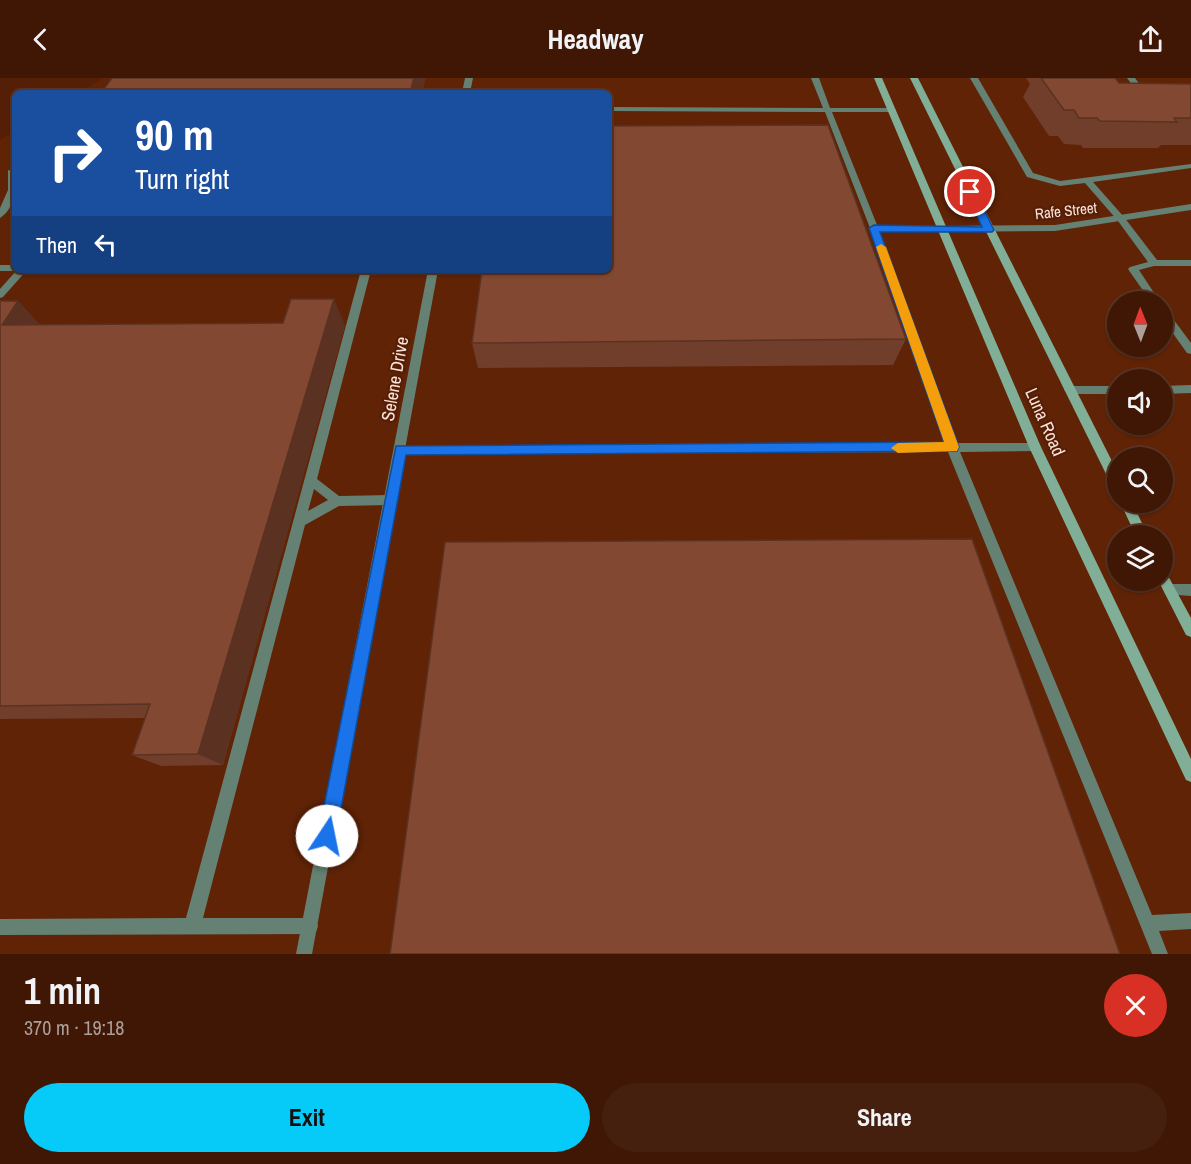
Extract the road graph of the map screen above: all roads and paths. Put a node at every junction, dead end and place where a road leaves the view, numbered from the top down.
1 (815, 78) edge
2 (878, 78) edge
3 (914, 78) edge
4 (974, 78) edge
5 (1131, 78) edge
6 (1152, 92) edge
7 (612, 109) edge
8 (827, 110) junction
9 (892, 110) junction
10 (1191, 166) edge
11 (11, 172) dead end
12 (12, 175) edge
13 (1088, 181) junction
14 (12, 194) edge
15 (1191, 207) edge
16 (0, 215) edge
17 (1121, 219) junction
18 (874, 228) junction
19 (944, 229) junction
20 (989, 230) junction
21 (1154, 263) junction
22 (1191, 263) edge
23 (19, 273) edge
24 (365, 273) edge
25 (433, 273) edge
26 (1148, 291) edge
27 (0, 295) edge
28 (1173, 325) edge
29 (1191, 350) edge
30 (1191, 389) edge
31 (1069, 390) junction
32 (1107, 390) edge
33 (1173, 390) edge
34 (952, 447) junction
35 (1035, 447) junction
36 (400, 450) junction
37 (1107, 464) edge
38 (310, 480) junction
39 (391, 500) junction
40 (337, 501) junction
41 (299, 522) junction
42 (1173, 590) edge
43 (1191, 590) edge
44 (1171, 591) edge
45 (1191, 631) edge
46 (1191, 775) edge
47 (1191, 921) edge
48 (1147, 924) junction
49 (310, 926) junction
50 (0, 927) edge
51 (192, 927) junction
52 (304, 954) edge
53 (1160, 954) edge

1 - 8 street
2 - 9 main road, Luna Road
3 - 20 main road, Luna Road
4 - 13 street
5 - 6 street
7 - 8 street
8 - 9 street
8 - 18 street
9 - 19 main road, Luna Road
10 - 13 street
11 - 12 street
13 - 17 street
14 - 16 street
15 - 17 street, Rafe Street
17 - 20 street, Rafe Street
17 - 21 street
18 - 19 street, Rafe Street
18 - 34 street
19 - 20 street, Rafe Street
19 - 35 main road, Luna Road
20 - 31 main road, Luna Road
21 - 22 street
21 - 26 street
23 - 27 street
24 - 38 street
25 - 36 street, Selene Drive
28 - 29 street
30 - 33 street
31 - 32 street
31 - 37 main road, Luna Road
34 - 35 street
34 - 36 street
34 - 48 street
35 - 46 main road, Luna Road
36 - 39 street, Selene Drive
38 - 40 street
38 - 41 street
39 - 40 street
39 - 49 street, Selene Drive
40 - 41 street
41 - 51 street
42 - 43 street
44 - 45 main road
47 - 48 street
48 - 53 street
49 - 51 street
49 - 52 street, Selene Drive
50 - 51 street

